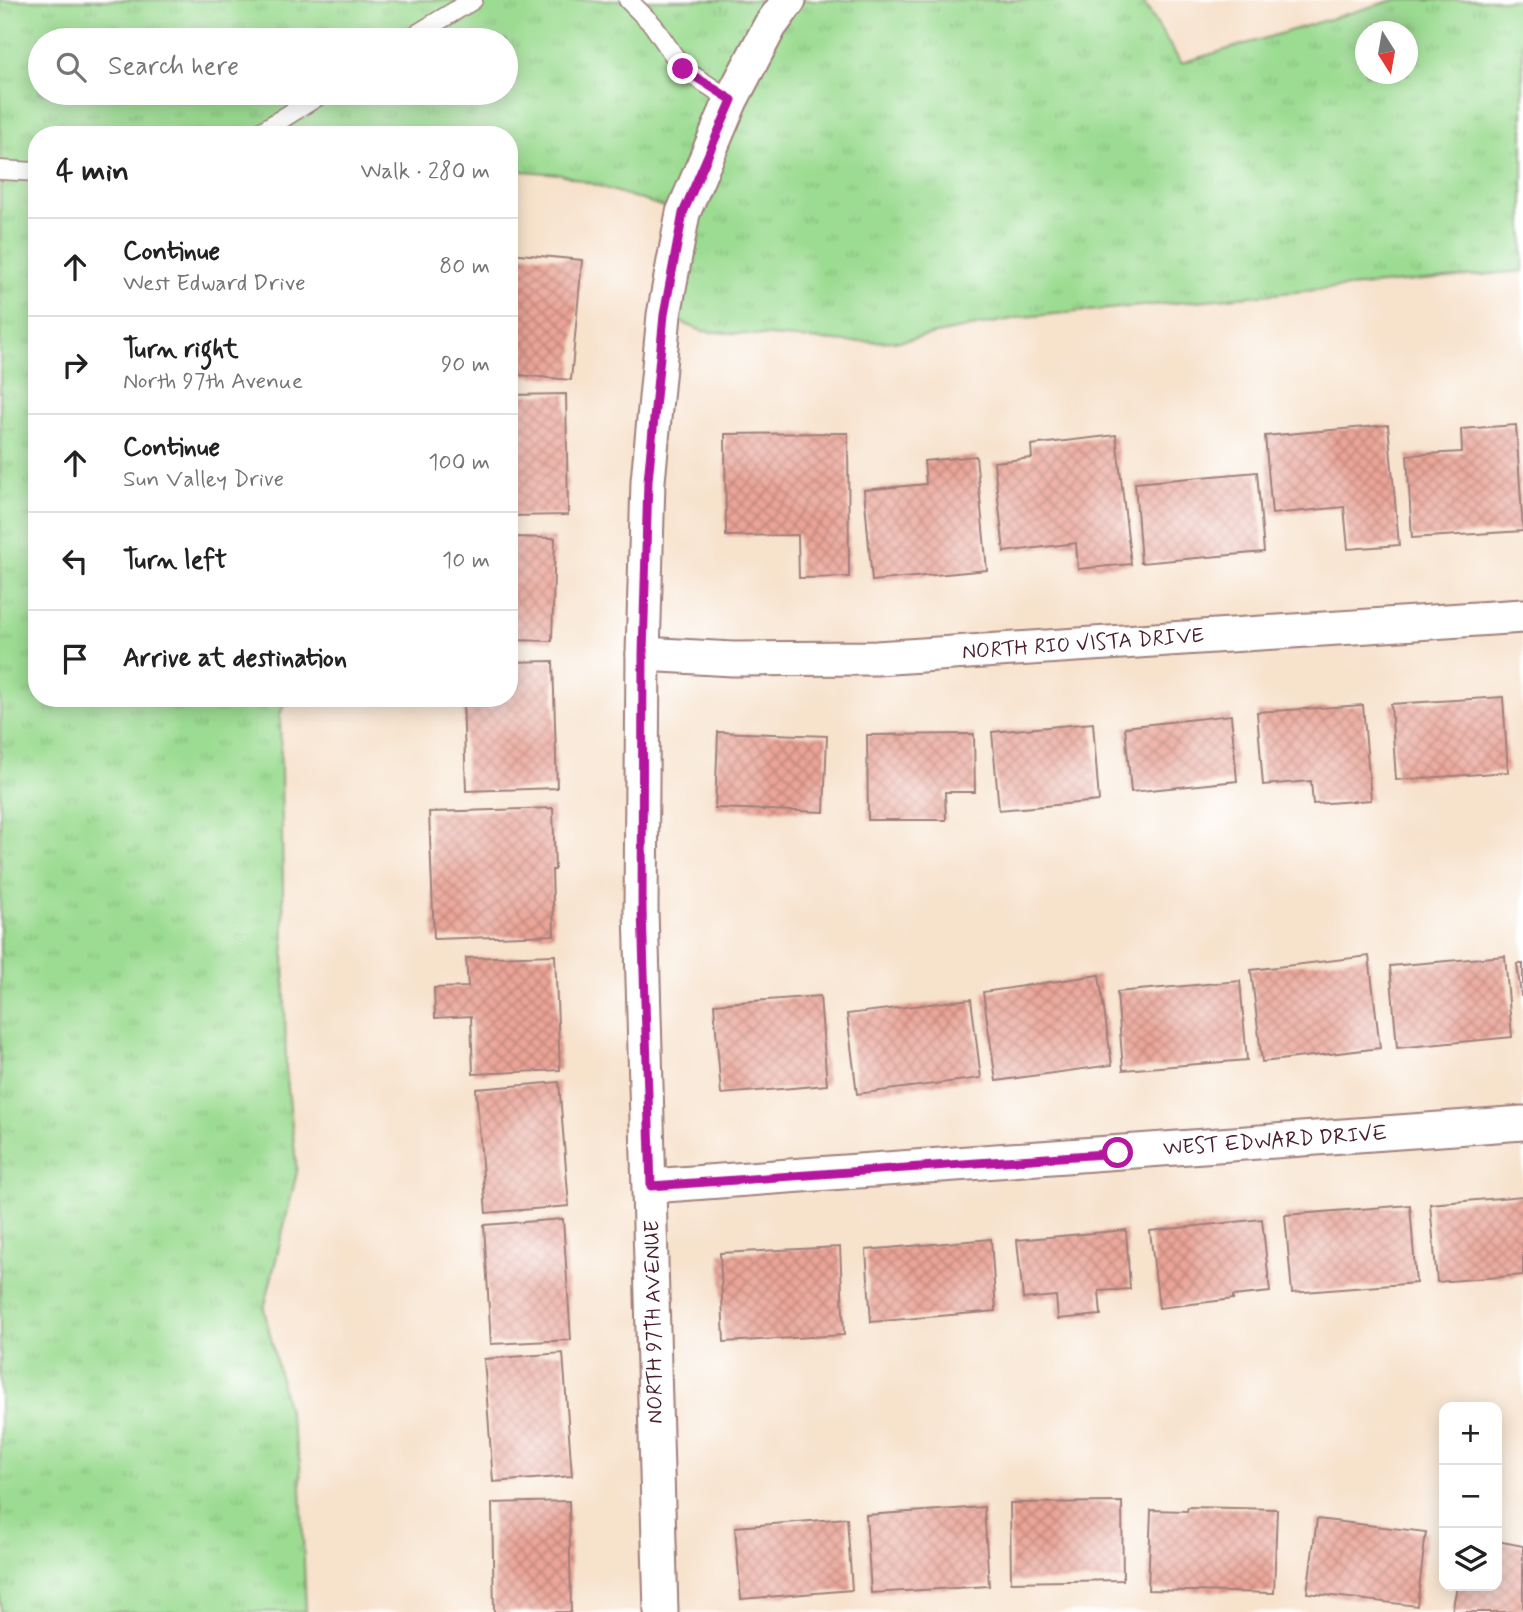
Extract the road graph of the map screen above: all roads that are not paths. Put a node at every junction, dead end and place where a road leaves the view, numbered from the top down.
1 (473, 0) edge
2 (628, 0) edge
3 (789, 0) edge
4 (427, 28) edge
5 (732, 100) junction
6 (304, 105) edge
7 (270, 126) edge
8 (0, 170) edge
9 (28, 172) edge
10 (1523, 616) edge
11 (643, 654) junction
12 (1523, 1123) edge
13 (651, 1186) junction
14 (662, 1612) edge

1 - 4 lane
2 - 5 lane
3 - 5 street, NORTH 97TH AVENUE
5 - 11 street, NORTH 97TH AVENUE
6 - 7 lane
8 - 9 lane
10 - 11 street, NORTH RIO VISTA DRIVE
11 - 13 street, NORTH 97TH AVENUE
12 - 13 street, WEST EDWARD DRIVE
13 - 14 street, NORTH 97TH AVENUE

